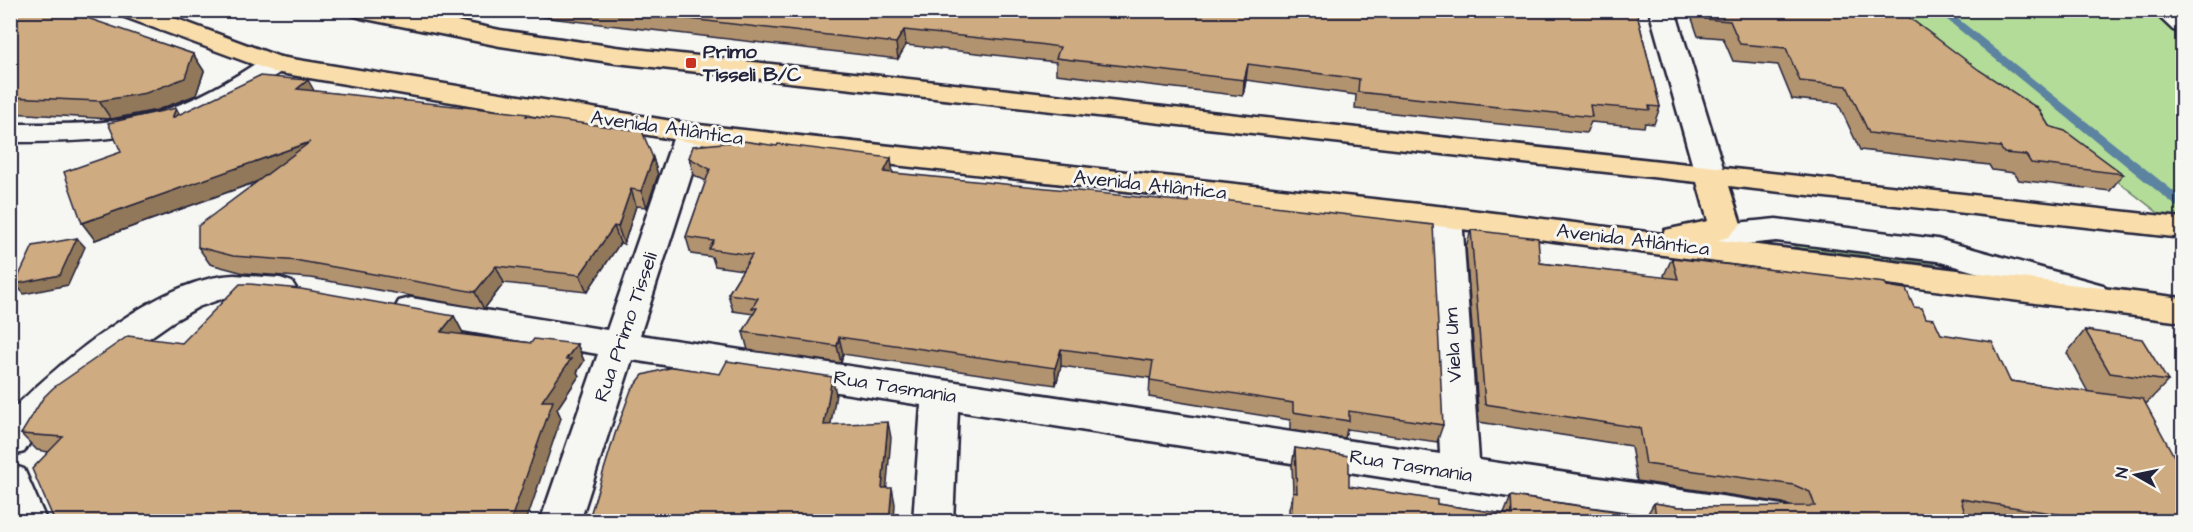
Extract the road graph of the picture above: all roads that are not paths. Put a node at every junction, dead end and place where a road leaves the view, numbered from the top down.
1 (128, 10) edge
2 (362, 10) edge
3 (1662, 10) edge
4 (2164, 10) edge
5 (2182, 25) edge
6 (274, 64) junction
7 (10, 133) edge
8 (690, 133) junction
9 (1710, 174) junction
10 (1446, 217) junction
11 (2182, 228) edge
12 (1648, 242) junction
13 (317, 295) edge
14 (384, 306) edge
15 (2182, 310) edge
16 (620, 345) junction
17 (940, 394) junction
18 (12, 433) edge
19 (1460, 473) junction
20 (10, 480) edge
21 (27, 522) edge
22 (560, 522) edge
23 (933, 522) edge
24 (1782, 522) edge

1 - 6 main road, Avenida Atlântica
2 - 9 main road
3 - 9 street
4 - 5 street
6 - 7 street
6 - 8 main road, Avenida Atlântica
8 - 10 main road, Avenida Atlântica
8 - 16 street, Rua Primo Tisseli
9 - 11 main road
9 - 12 main road
10 - 12 main road, Avenida Atlântica
10 - 19 street, Viela Um
12 - 15 main road, Avenida Atlântica
13 - 18 street
14 - 16 street, Rua Tasmania
16 - 17 street, Rua Tasmania
16 - 22 street, Rua Primo Tisseli
17 - 19 street, Rua Tasmania
17 - 23 street
19 - 24 street, Rua Tasmania
20 - 21 street

